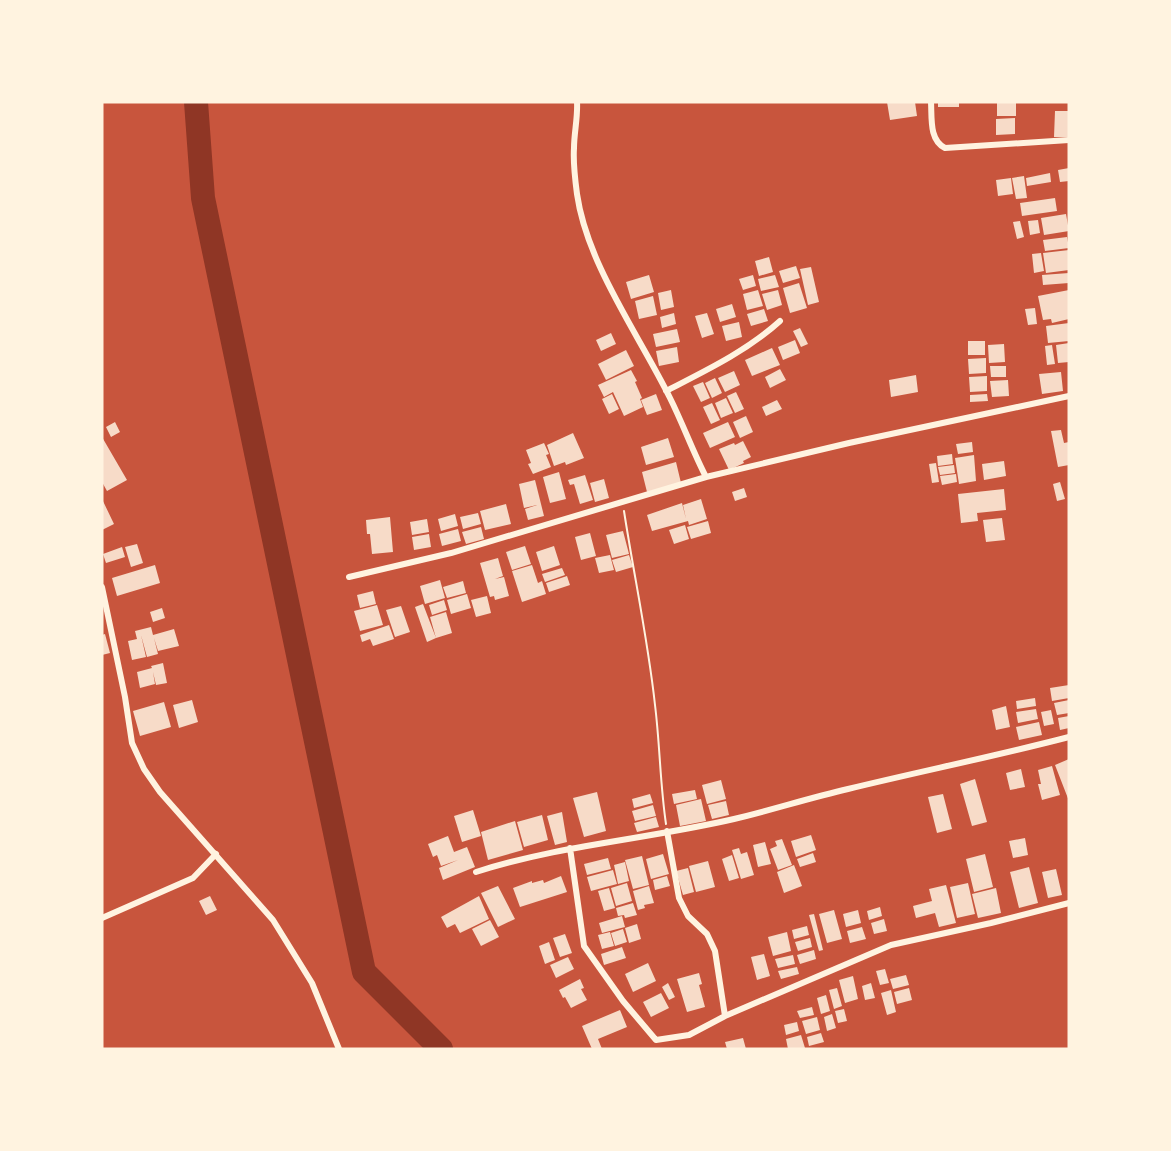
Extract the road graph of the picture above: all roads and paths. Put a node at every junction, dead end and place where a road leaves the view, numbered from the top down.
1 (577, 102) edge
2 (931, 102) edge
3 (1069, 141) edge
4 (780, 321) dead end
5 (666, 391) junction
6 (1069, 396) edge
7 (706, 477) junction
8 (623, 503) junction
9 (349, 577) dead end
10 (102, 587) edge
11 (105, 627) edge
12 (1069, 737) edge
13 (667, 831) junction
14 (570, 848) junction
15 (216, 854) junction
16 (476, 872) dead end
17 (1069, 903) edge
18 (102, 918) edge
19 (725, 1016) junction
20 (339, 1049) edge

1 - 5 street
2 - 3 street
4 - 5 street
5 - 7 street
6 - 7 street
7 - 8 street
8 - 9 street
8 - 13 path
10 - 11 street
11 - 15 street
12 - 13 street
13 - 14 street
13 - 19 street
14 - 16 street
14 - 19 street
15 - 18 street
15 - 20 street
17 - 19 street

